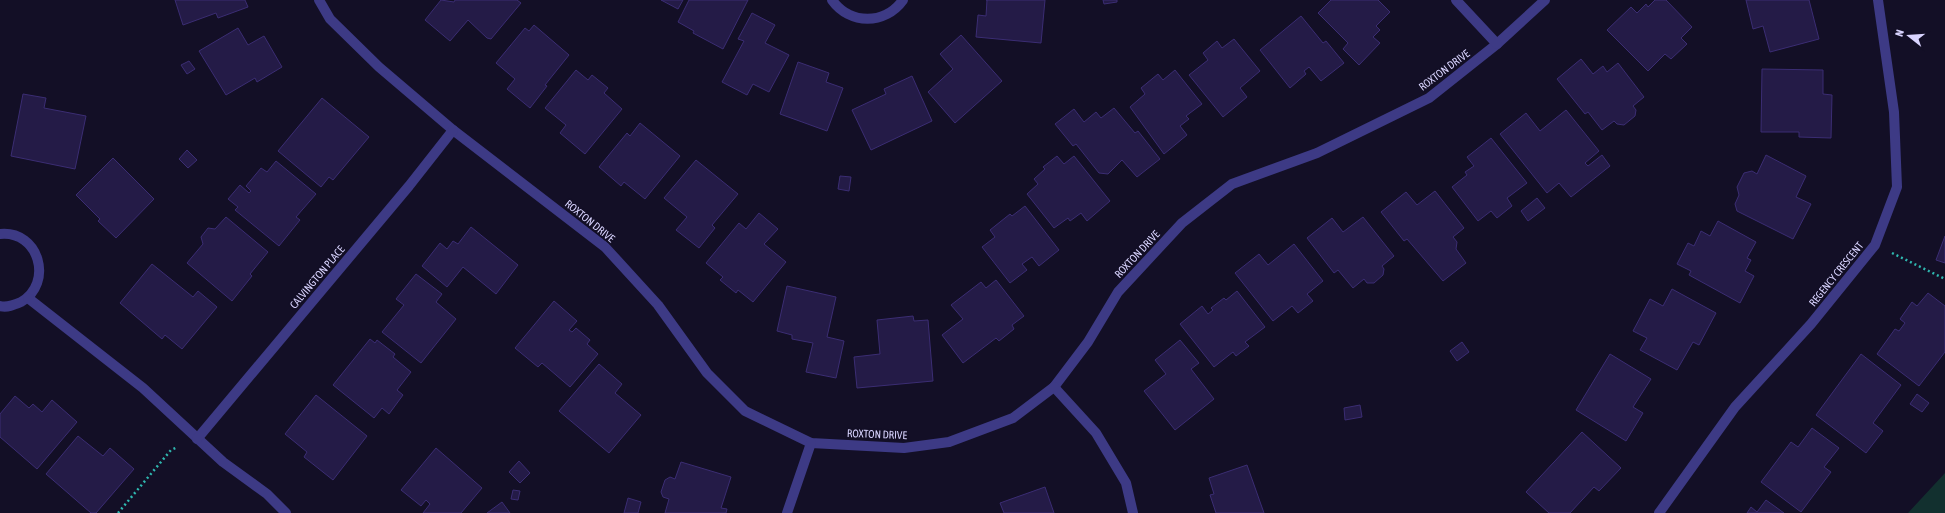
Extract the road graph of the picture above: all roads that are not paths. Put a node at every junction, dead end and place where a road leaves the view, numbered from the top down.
1 (319, 0) edge
2 (832, 0) edge
3 (903, 0) edge
4 (1456, 0) edge
5 (1545, 0) edge
6 (1878, 0) edge
7 (1498, 44) junction
8 (453, 130) junction
9 (0, 234) edge
10 (28, 298) junction
11 (0, 306) edge
12 (1054, 387) junction
13 (197, 439) junction
14 (811, 443) junction
15 (286, 513) edge
16 (788, 513) edge
17 (1133, 513) edge
18 (1659, 513) edge

1 - 8 street, ROXTON DRIVE
2 - 3 street
4 - 7 street
5 - 7 street, ROXTON DRIVE
6 - 18 street, REGENCY CRESCENT
7 - 12 street, ROXTON DRIVE
8 - 13 street, CALVINGTON PLACE
8 - 14 street, ROXTON DRIVE
9 - 10 street
10 - 11 street
10 - 13 street
12 - 14 street, ROXTON DRIVE
12 - 17 street
13 - 15 street
14 - 16 street

